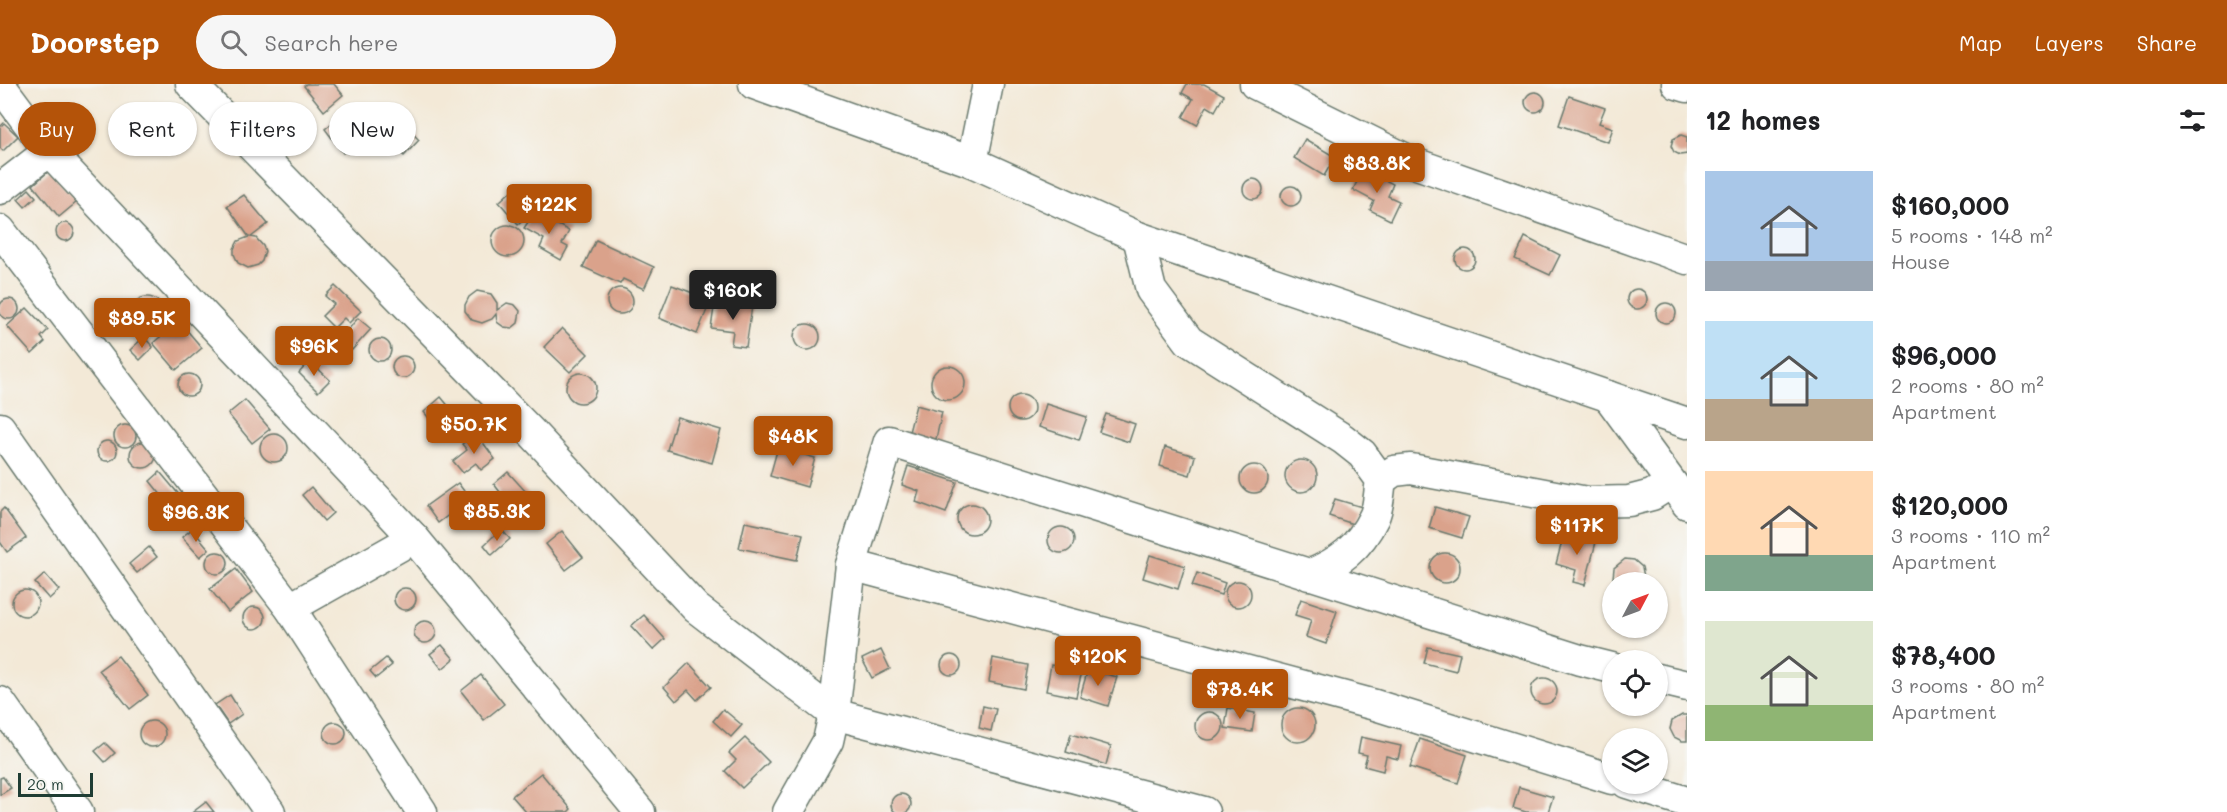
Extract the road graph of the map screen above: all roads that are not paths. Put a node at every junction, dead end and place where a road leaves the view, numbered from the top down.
1 (191, 84) edge
2 (754, 84) edge
3 (988, 84) edge
4 (1255, 84) edge
5 (1677, 84) edge
6 (0, 85) edge
7 (1687, 87) edge
8 (18, 109) edge
9 (43, 156) edge
10 (54, 156) edge
11 (972, 162) junction
12 (0, 189) edge
13 (0, 230) edge
14 (1138, 237) junction
15 (1687, 259) edge
16 (1608, 396) junction
17 (1687, 423) edge
18 (0, 428) edge
19 (1381, 480) junction
20 (1679, 493) edge
21 (414, 538) junction
22 (851, 565) junction
23 (1309, 574) junction
24 (290, 608) junction
25 (1602, 665) edge
26 (1668, 681) edge
27 (1687, 686) edge
28 (0, 702) edge
29 (834, 714) junction
30 (1602, 776) edge
31 (1662, 794) edge
32 (1687, 802) edge
33 (78, 812) edge
34 (270, 812) edge
35 (422, 812) edge
36 (640, 812) edge
37 (788, 812) edge
38 (1204, 812) edge

1 - 29 street
2 - 11 street
3 - 11 street
4 - 15 street
5 - 7 street
6 - 8 street
9 - 12 street
10 - 21 street
11 - 14 street
13 - 24 street
14 - 16 street
14 - 19 street
16 - 17 street
16 - 20 street
18 - 34 street
19 - 20 street
19 - 23 street
21 - 24 street
21 - 36 street
22 - 23 street
22 - 29 street
22 - 30 street
23 - 25 street
24 - 35 street
26 - 27 street
28 - 33 street
29 - 37 street
29 - 38 street
31 - 32 street

